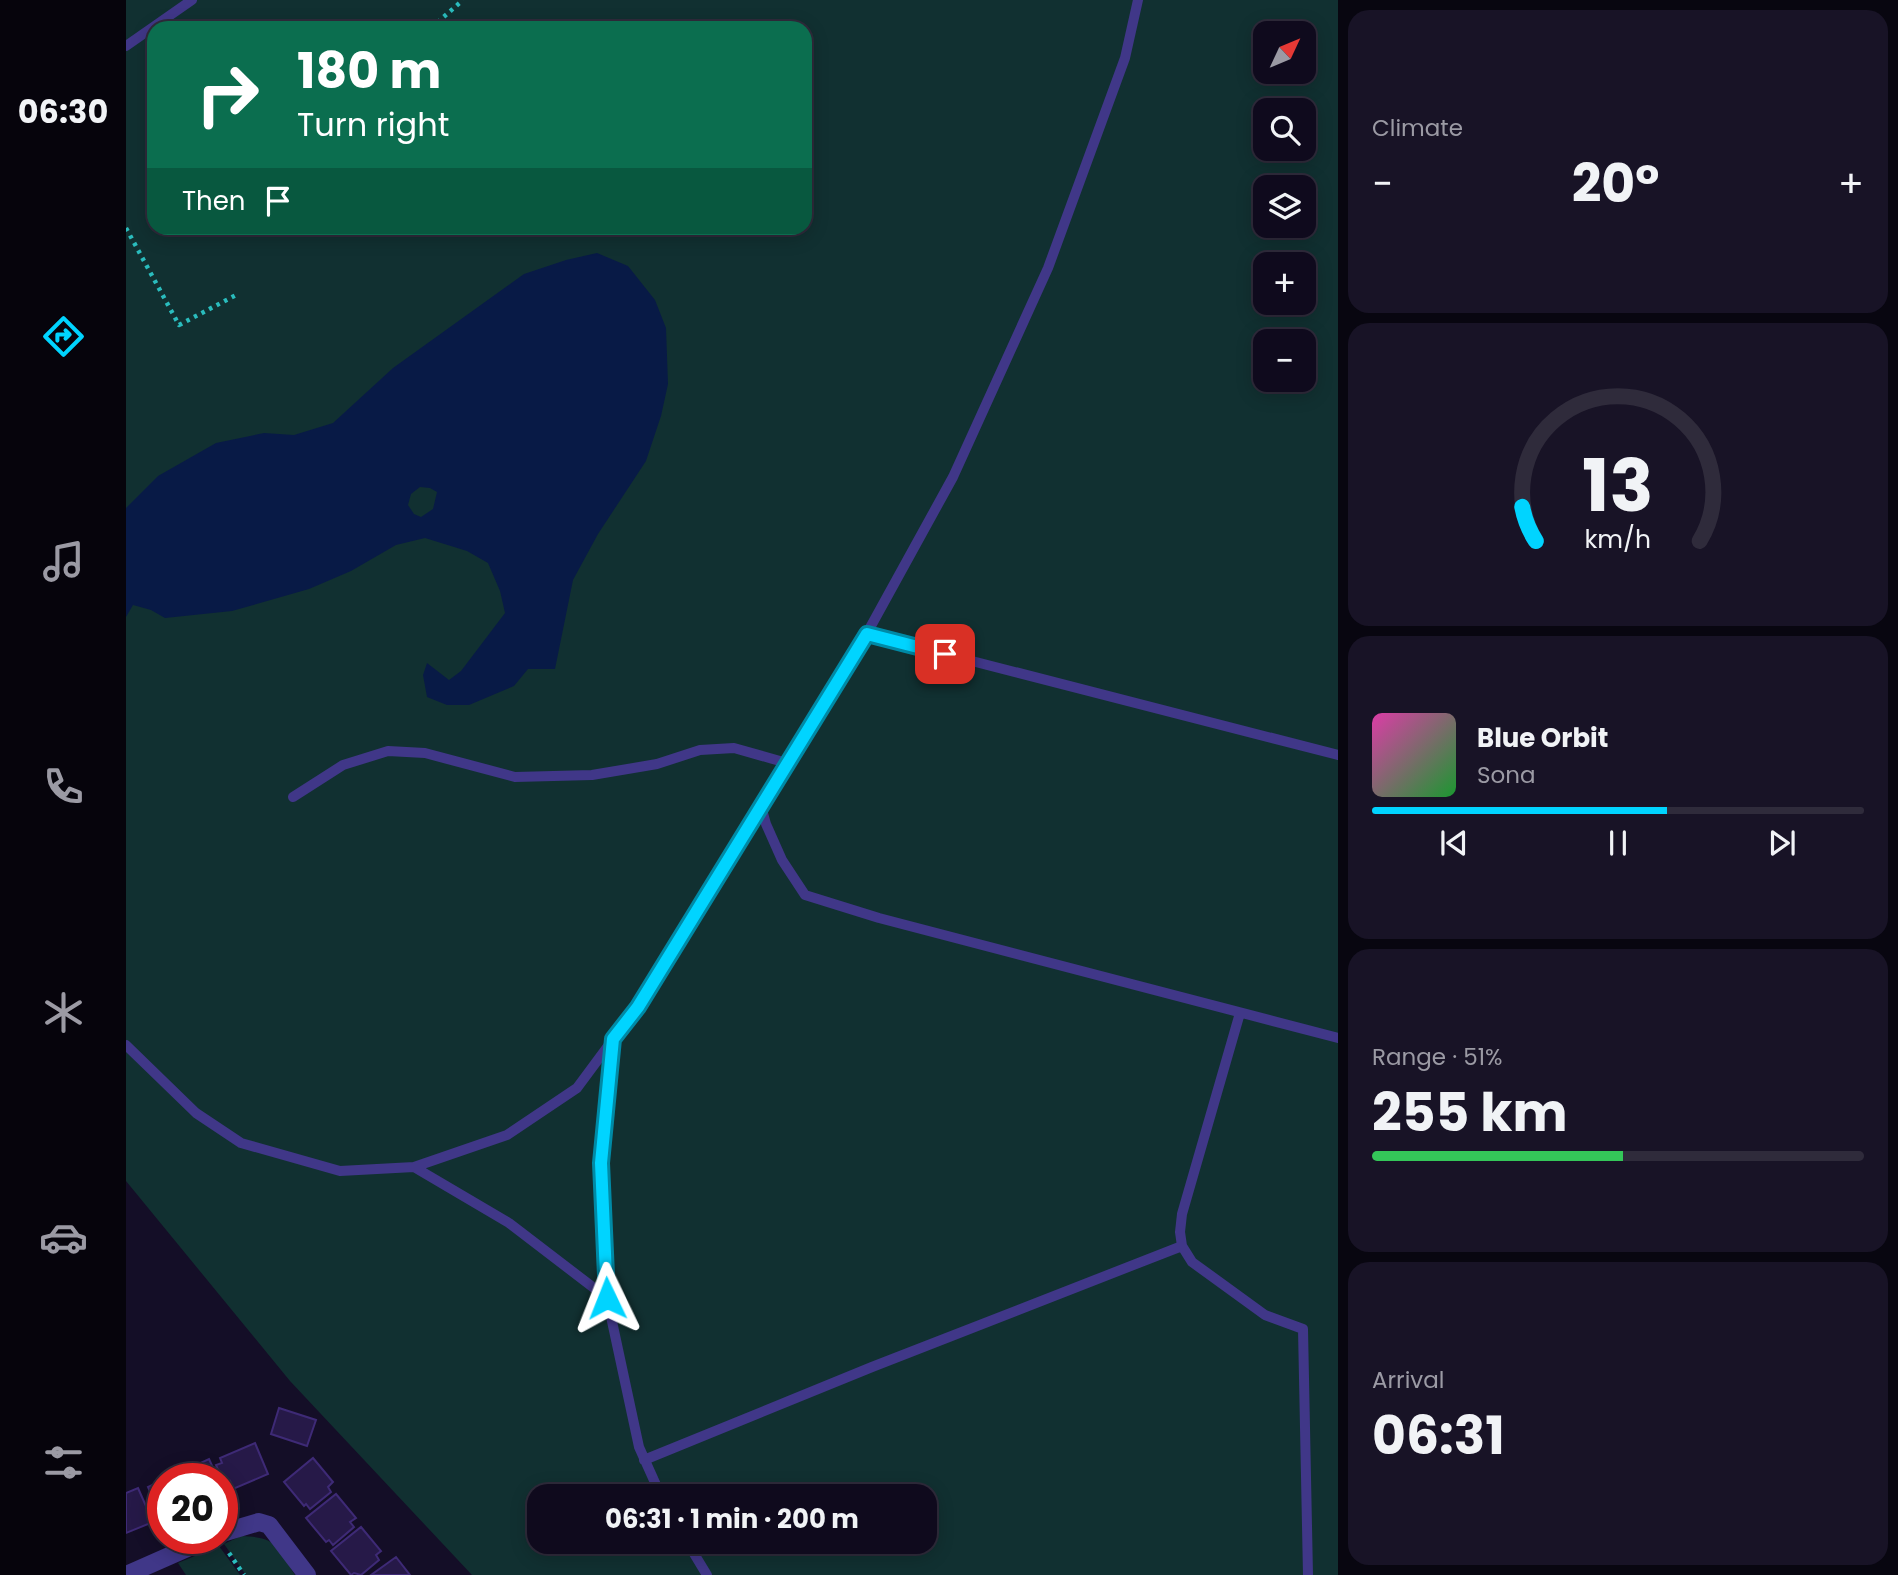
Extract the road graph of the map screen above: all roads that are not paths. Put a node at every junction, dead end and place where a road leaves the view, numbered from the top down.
1 (192, 0) edge
2 (1138, 0) edge
3 (162, 21) edge
4 (147, 31) edge
5 (126, 46) edge
6 (867, 634) junction
7 (1338, 754) edge
8 (787, 763) junction
9 (293, 797) dead end
10 (761, 806) junction
11 (1240, 1013) junction
12 (1338, 1038) edge
13 (613, 1039) junction
14 (126, 1045) edge
15 (414, 1167) junction
16 (1182, 1246) junction
17 (607, 1298) junction
18 (645, 1460) junction
19 (656, 1484) edge
20 (238, 1531) edge
21 (182, 1554) edge
22 (694, 1554) edge
23 (126, 1575) edge
24 (307, 1575) edge
25 (707, 1575) edge
26 (1308, 1575) edge

1 - 3 lane
2 - 6 lane
4 - 5 lane
6 - 7 lane
6 - 8 lane
8 - 9 lane
8 - 10 lane
10 - 11 lane
10 - 13 lane
11 - 12 lane
11 - 16 lane
13 - 15 lane
13 - 17 lane
14 - 15 lane
15 - 17 lane
16 - 18 lane
16 - 26 lane
17 - 18 lane
18 - 19 lane
20 - 24 street
21 - 23 street
22 - 25 lane

